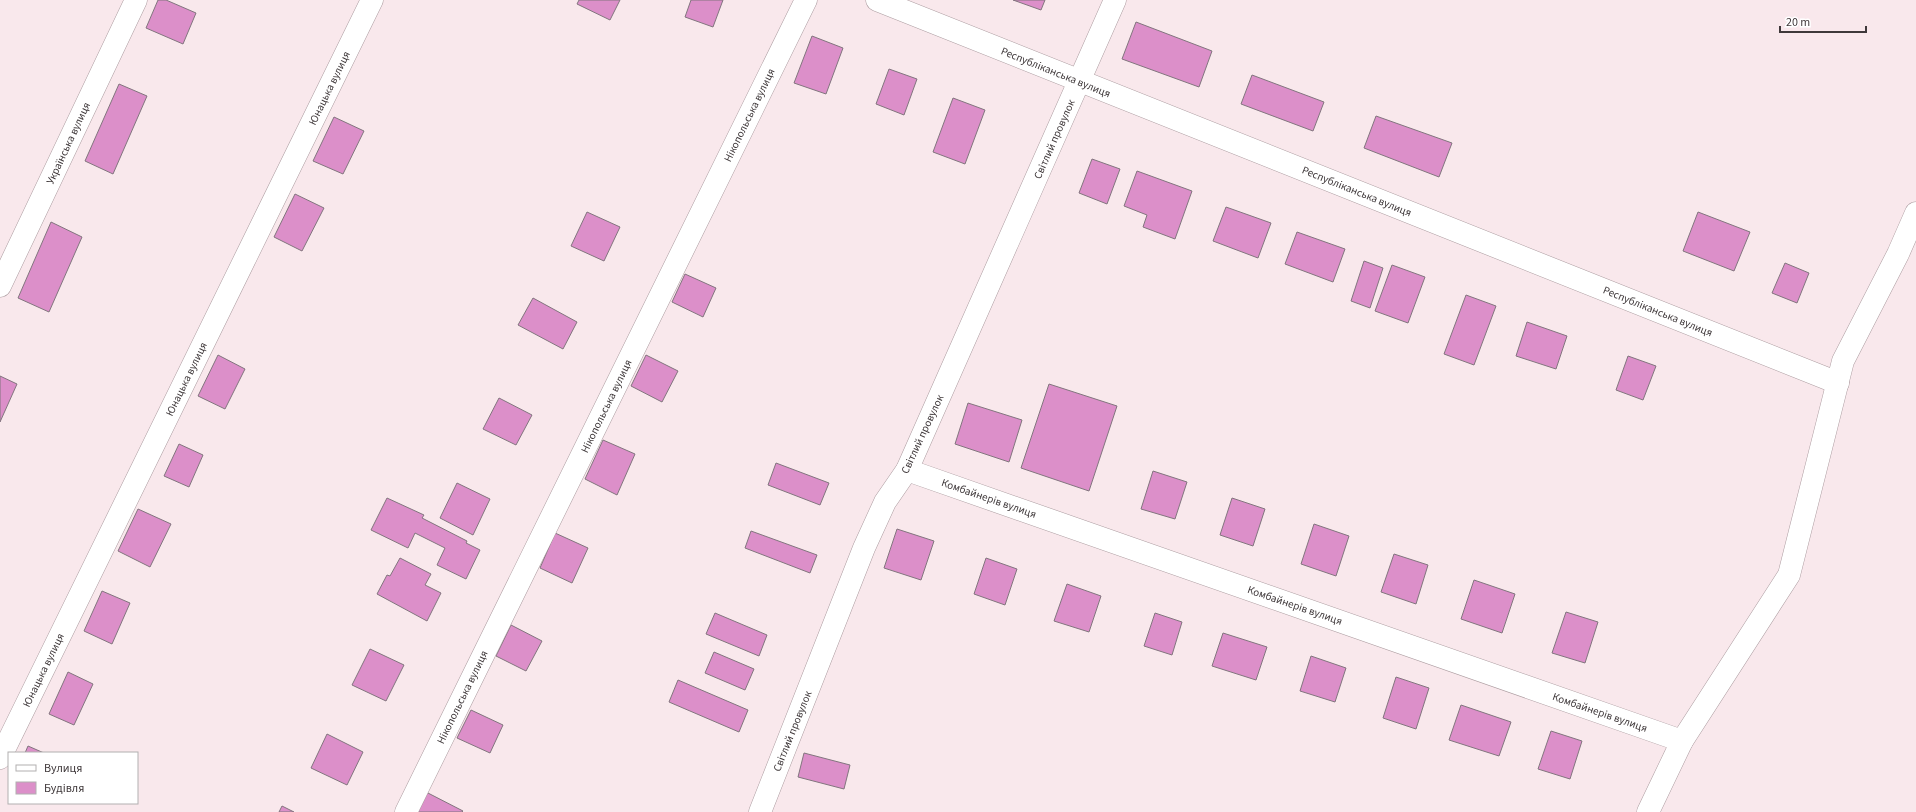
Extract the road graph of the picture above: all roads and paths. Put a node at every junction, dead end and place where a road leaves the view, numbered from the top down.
1 (136, 0) edge
2 (372, 0) edge
3 (806, 0) edge
4 (877, 0) edge
5 (1115, 0) edge
6 (1080, 81) junction
7 (1916, 213) edge
8 (0, 286) edge
9 (1838, 383) junction
10 (907, 470) junction
11 (1682, 741) junction
12 (0, 758) edge
13 (406, 812) edge
14 (760, 812) edge
15 (1648, 812) edge

1 - 8 street, Українська вулиця
2 - 12 street, Юнацька вулиця
3 - 13 street, Нікопольська вулиця
4 - 6 street, Республіканська вулиця
5 - 6 street, Світлий провулок
6 - 9 street, Республіканська вулиця
6 - 10 street, Світлий провулок
7 - 9 street
9 - 11 street
10 - 11 street, Комбайнерів вулиця
10 - 14 street, Світлий провулок
11 - 15 street

